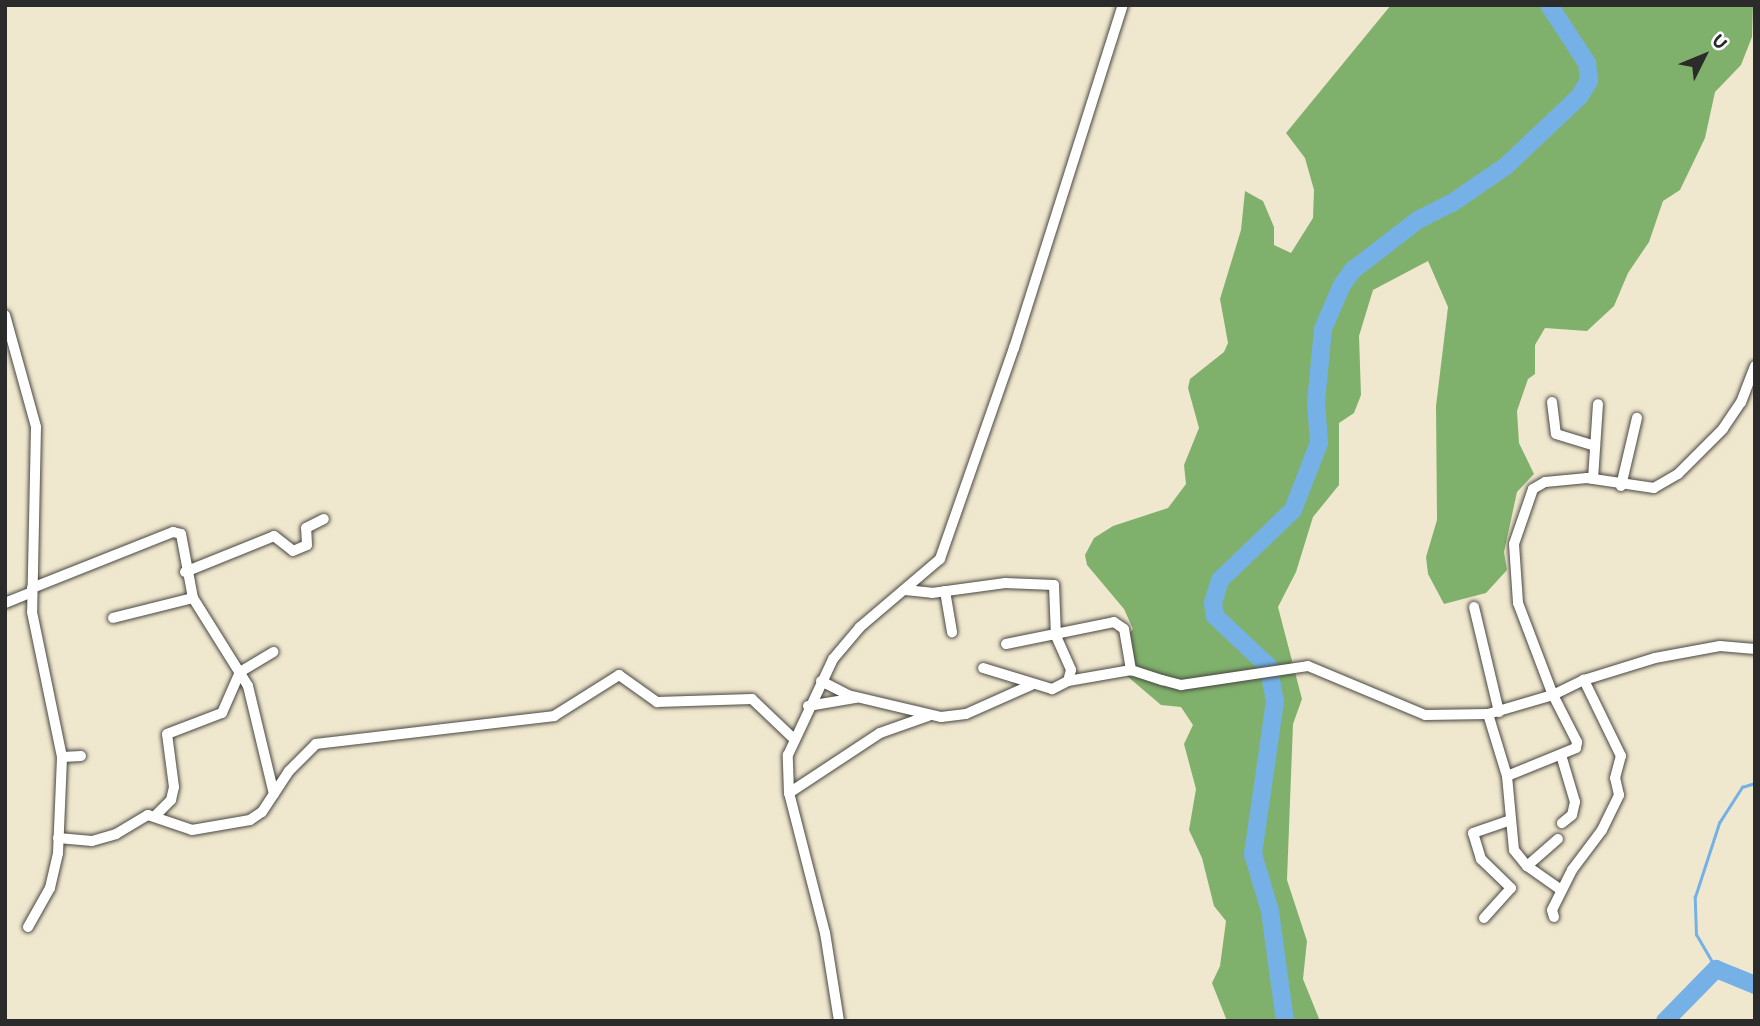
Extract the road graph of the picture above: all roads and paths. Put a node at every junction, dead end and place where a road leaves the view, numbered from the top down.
1 (1123, 5) edge
2 (5, 315) edge
3 (1755, 366) edge
4 (1552, 402) dead end
5 (1598, 404) dead end
6 (1637, 418) dead end
7 (1595, 446) junction
8 (1593, 480) junction
9 (1621, 486) junction
10 (324, 519) dead end
11 (186, 572) junction
12 (32, 590) junction
13 (905, 590) junction
14 (945, 591) junction
15 (193, 598) junction
16 (5, 603) edge
17 (1474, 607) dead end
18 (113, 618) dead end
19 (952, 632) dead end
20 (1056, 636) junction
21 (1006, 644) dead end
22 (1755, 649) edge
23 (273, 652) dead end
24 (983, 668) dead end
25 (1131, 670) junction
26 (240, 672) junction
27 (1584, 680) junction
28 (821, 681) junction
29 (1068, 681) junction
30 (1031, 685) junction
31 (1553, 695) junction
32 (861, 697) junction
33 (808, 706) junction
34 (1493, 713) junction
35 (928, 716) junction
36 (794, 739) junction
37 (81, 755) dead end
38 (1562, 755) junction
39 (62, 757) junction
40 (1507, 776) junction
41 (789, 793) junction
42 (274, 794) junction
43 (155, 816) junction
44 (1508, 821) junction
45 (1562, 824) dead end
46 (58, 838) junction
47 (1558, 839) dead end
48 (1527, 866) junction
49 (1562, 890) junction
50 (1555, 917) dead end
51 (1484, 918) dead end
52 (28, 927) dead end
53 (839, 1021) edge

1 - 13 street
2 - 12 street
3 - 9 street
4 - 7 street
5 - 7 street
6 - 9 street
7 - 8 street
8 - 9 street
8 - 31 street
10 - 11 street
11 - 12 street
11 - 15 street
12 - 16 street
12 - 39 street
13 - 14 street
13 - 28 street
14 - 19 street
14 - 20 street
15 - 18 street
15 - 26 street
17 - 34 street
20 - 21 street
20 - 25 street
20 - 29 street
22 - 27 street
23 - 26 street
24 - 30 street
25 - 29 street
25 - 34 street
26 - 42 street
26 - 43 street
27 - 31 street
27 - 49 street
28 - 32 street
28 - 33 street
29 - 30 street
30 - 35 street
31 - 34 street
31 - 38 street
32 - 33 street
32 - 35 street
33 - 36 street
34 - 40 street
35 - 41 street
36 - 41 street
36 - 42 street
37 - 39 street
38 - 40 street
38 - 45 street
39 - 46 street
40 - 44 street
41 - 53 street
42 - 43 street
43 - 46 street
44 - 48 street
44 - 51 street
46 - 52 street
47 - 48 street
48 - 49 street
49 - 50 street

